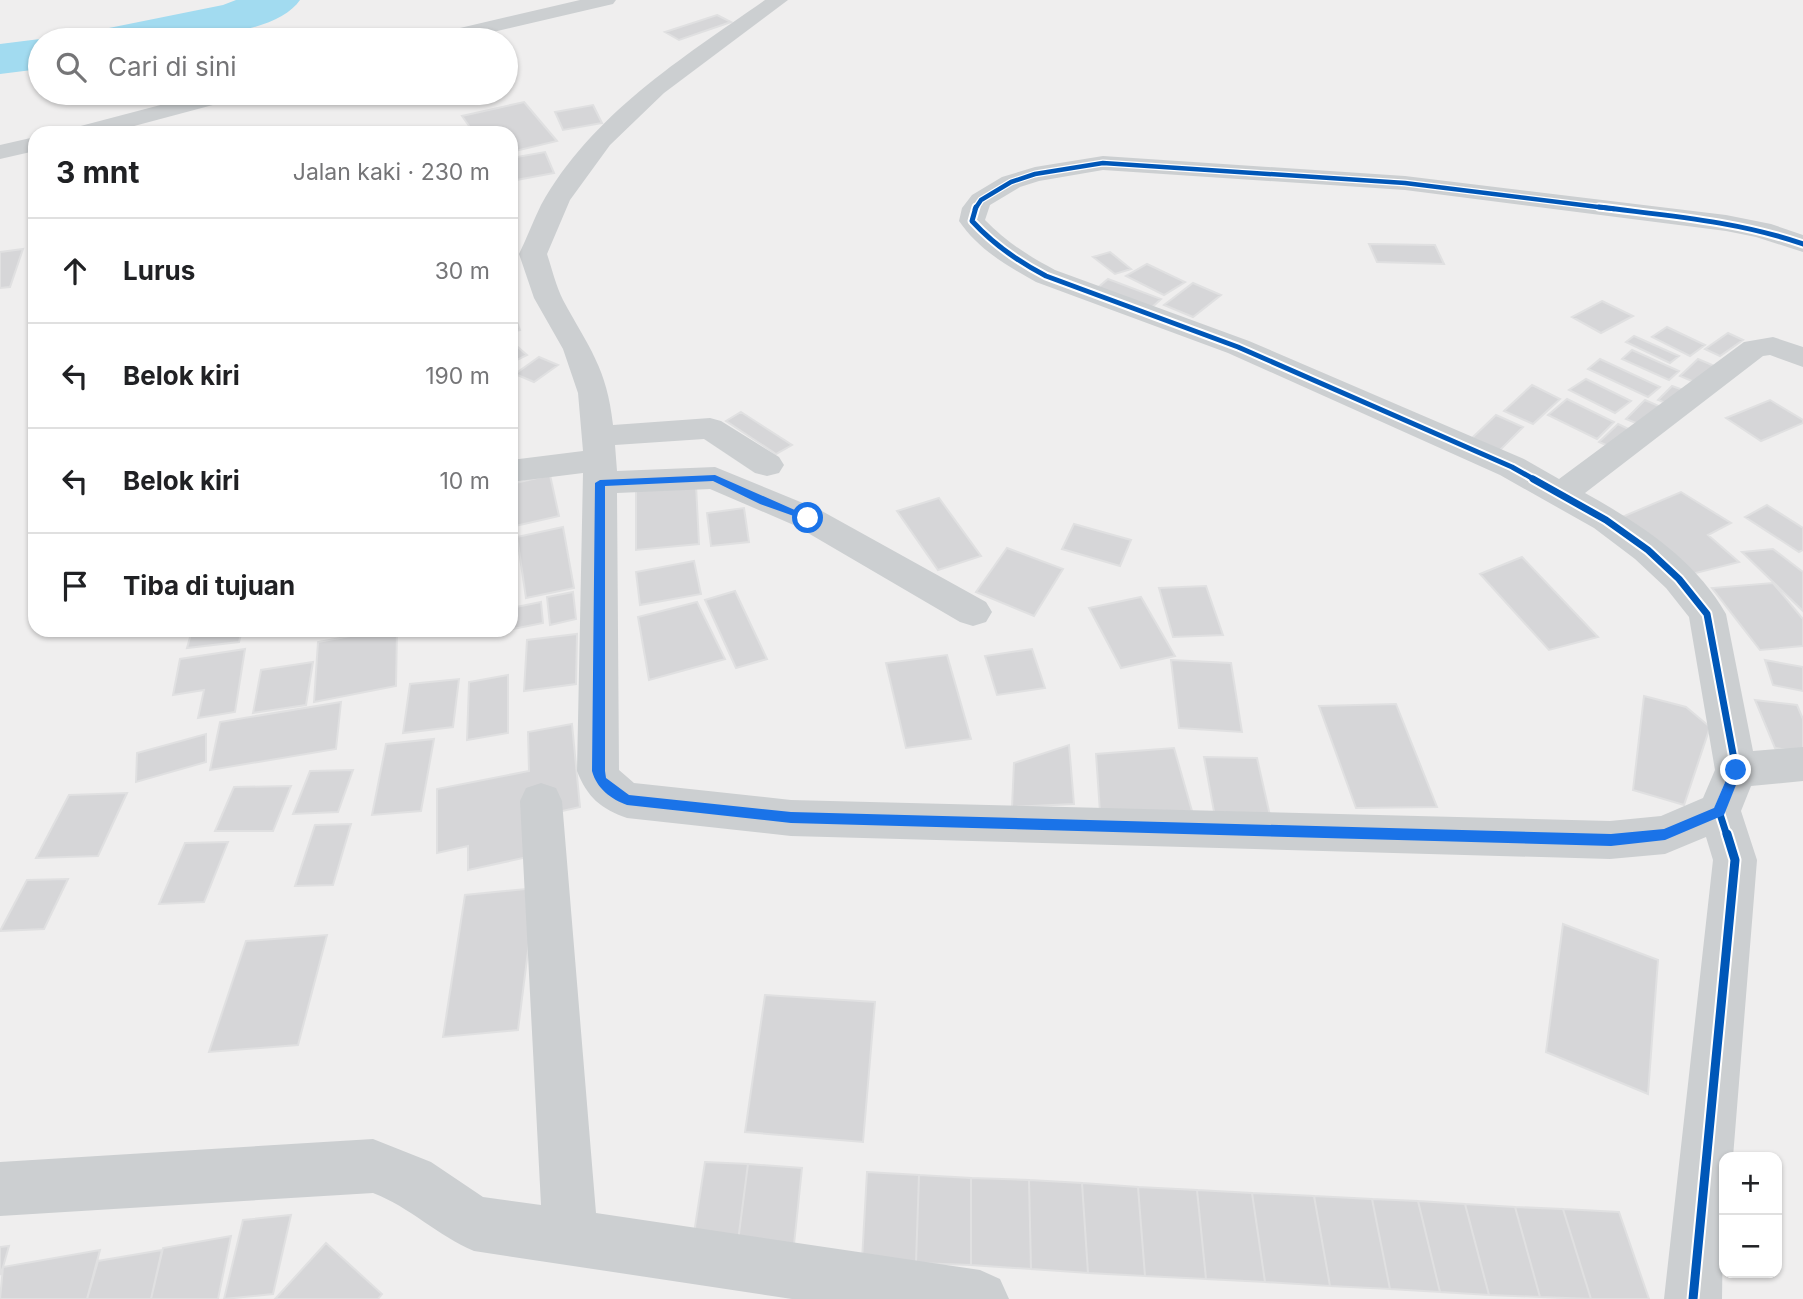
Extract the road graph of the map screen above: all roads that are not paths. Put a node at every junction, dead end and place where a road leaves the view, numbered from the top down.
1 (606, 0) edge
2 (778, 0) edge
3 (485, 28) edge
4 (186, 105) edge
5 (107, 126) edge
6 (28, 146) edge
7 (0, 152) edge
8 (1803, 244) edge
9 (522, 255) edge
10 (1803, 358) edge
11 (599, 460) junction
12 (766, 465) dead end
13 (518, 470) edge
14 (1562, 494) junction
15 (973, 612) dead end
16 (1803, 764) edge
17 (1728, 791) junction
18 (541, 801) dead end
19 (0, 1189) edge
20 (569, 1238) junction
21 (980, 1299) edge
22 (1693, 1299) edge

1 - 3 street
2 - 9 street
4 - 5 street
6 - 7 street
8 - 14 street
9 - 11 street
10 - 14 street
11 - 12 street
11 - 13 street
11 - 15 street
11 - 17 street
14 - 17 street
16 - 17 street
17 - 22 street
18 - 20 street
19 - 20 street
20 - 21 street

